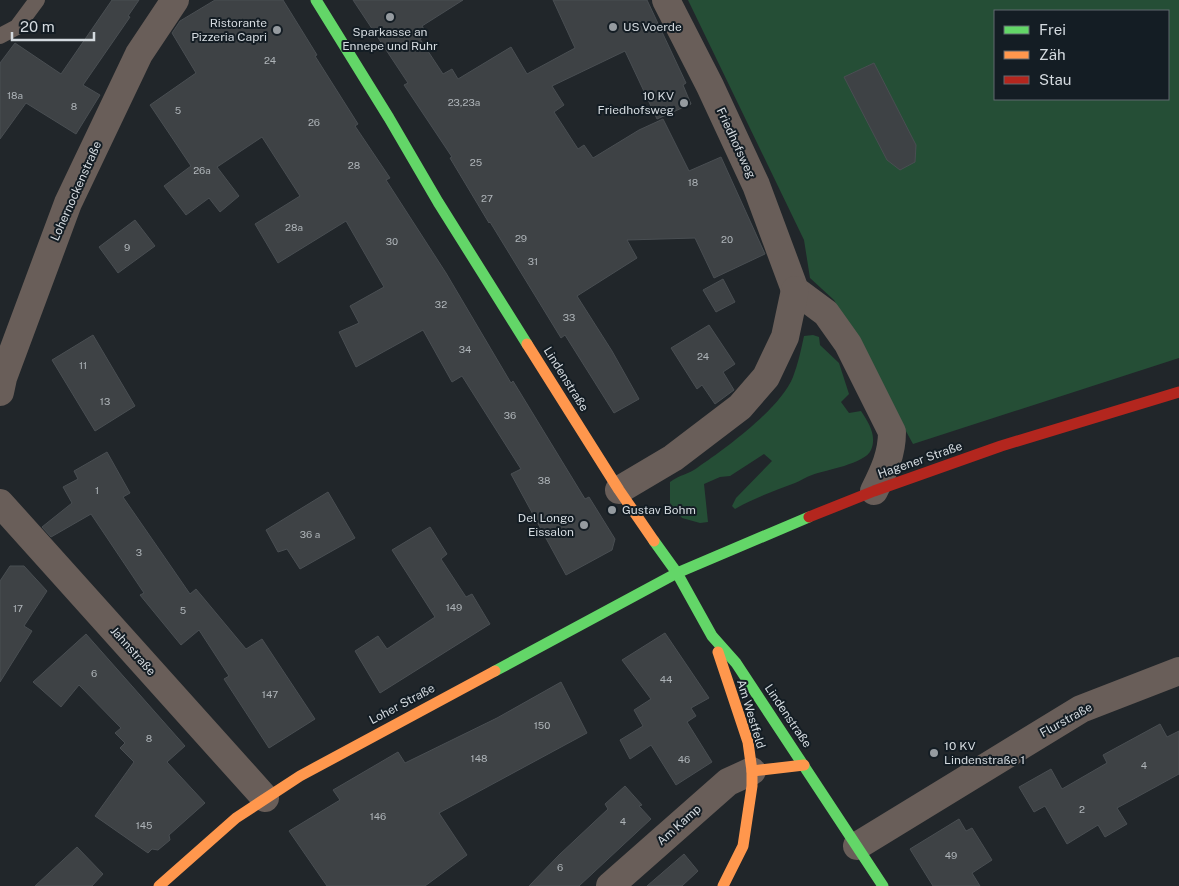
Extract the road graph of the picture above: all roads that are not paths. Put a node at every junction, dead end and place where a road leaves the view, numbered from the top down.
1 (37, 0) edge
2 (175, 0) edge
3 (316, 0) edge
4 (666, 0) edge
5 (0, 36) edge
6 (795, 290) junction
7 (0, 392) edge
8 (1179, 392) edge
9 (619, 490) junction
10 (874, 491) junction
11 (0, 502) edge
12 (677, 573) junction
13 (712, 636) junction
14 (1179, 671) edge
15 (804, 765) junction
16 (752, 771) junction
17 (265, 798) junction
18 (857, 846) junction
19 (159, 886) edge
20 (610, 886) edge
21 (723, 886) edge
22 (883, 886) edge

1 - 5 lane
2 - 7 street, Lohernockenstraße
3 - 9 main road, Lindenstraße
4 - 6 street, Friedhofsweg
6 - 9 street
6 - 10 street
8 - 10 main road, Hagener Straße
9 - 12 main road, Lindenstraße
10 - 12 main road, Hagener Straße
11 - 17 street, Jahnstraße
12 - 13 main road, Lindenstraße
12 - 17 main road, Loher Straße
13 - 15 main road, Lindenstraße
13 - 16 main road, Am Westfeld
14 - 18 street, Flurstraße
15 - 16 main road, Lindenstraße
15 - 18 main road, Lindenstraße
16 - 20 street, Am Kamp
16 - 21 main road, Am Westfeld
17 - 19 main road, Loher Straße
18 - 22 main road, Lindenstraße

